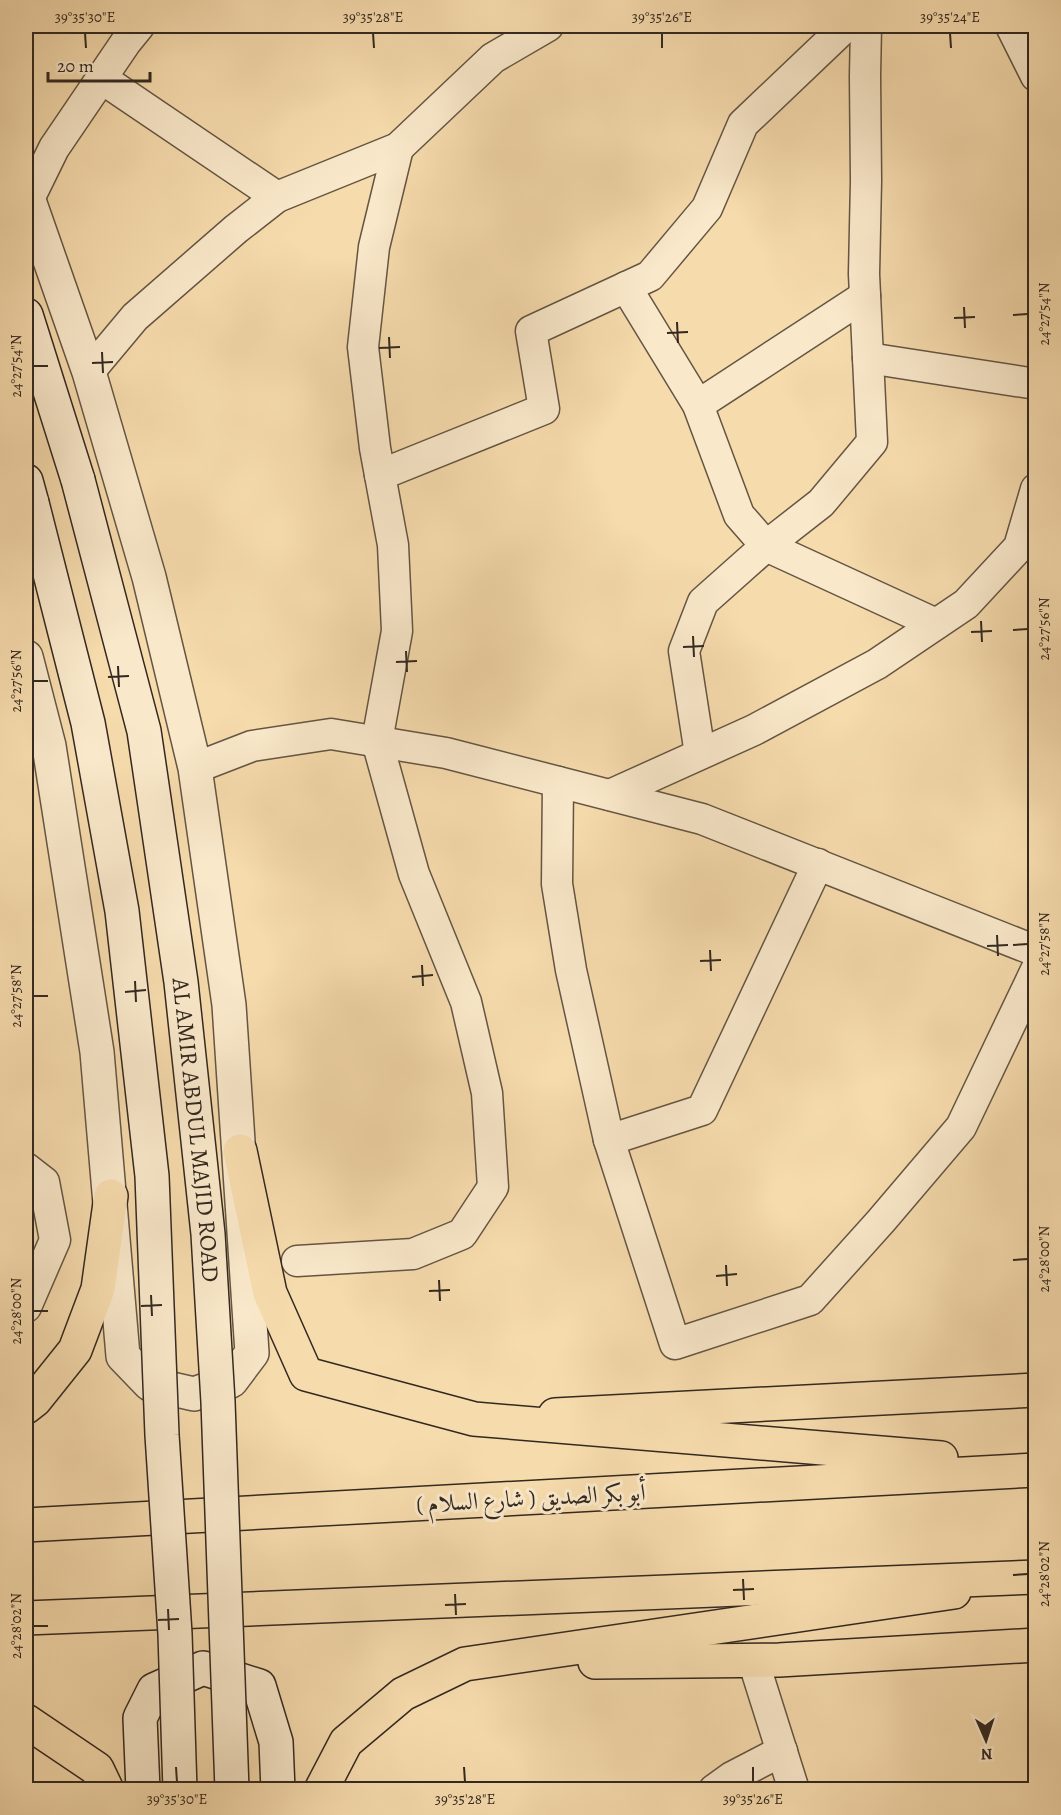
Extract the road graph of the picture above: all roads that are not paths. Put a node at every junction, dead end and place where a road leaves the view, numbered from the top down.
1 (139, 26) edge
2 (548, 26) edge
3 (846, 26) edge
4 (866, 26) edge
5 (1011, 26) edge
6 (1035, 76) edge
7 (101, 78) junction
8 (398, 148) junction
9 (27, 196) edge
10 (277, 196) junction
11 (626, 287) junction
12 (865, 296) junction
13 (26, 315) edge
14 (868, 358) junction
15 (89, 372) junction
16 (1035, 384) edge
17 (698, 405) junction
18 (380, 475) junction
19 (1035, 489) edge
20 (29, 492) edge
21 (766, 546) junction
22 (1027, 555) edge
23 (936, 624) junction
24 (26, 657) edge
25 (377, 741) junction
26 (700, 754) junction
27 (195, 768) junction
28 (558, 782) junction
29 (610, 795) junction
30 (818, 864) junction
31 (1035, 951) edge
32 (1035, 970) edge
33 (609, 1140) junction
34 (240, 1151) junction
35 (26, 1168) edge
36 (111, 1196) junction
37 (297, 1262) dead end
38 (26, 1307) edge
39 (1035, 1390) edge
40 (26, 1407) edge
41 (474, 1419) junction
42 (1035, 1468) edge
43 (26, 1525) edge
44 (1035, 1578) edge
45 (26, 1618) edge
46 (1035, 1645) edge
47 (753, 1660) junction
48 (465, 1664) junction
49 (26, 1721) edge
50 (782, 1751) junction
51 (107, 1790) edge
52 (143, 1790) edge
53 (180, 1790) edge
54 (232, 1790) edge
55 (278, 1790) edge
56 (321, 1790) edge
57 (714, 1790) edge
58 (794, 1790) edge

1 - 7 street
2 - 8 street
3 - 11 street
4 - 12 street
5 - 6 street
7 - 9 street
7 - 10 street
8 - 10 street
8 - 18 street
9 - 15 main road
10 - 15 street
11 - 17 street
11 - 18 street
12 - 14 street
12 - 17 street
13 - 54 main road, AL AMIR ABDUL MAJID ROAD, bridge
14 - 16 street
14 - 21 street
15 - 27 main road
17 - 21 street
18 - 25 street
19 - 22 street
20 - 53 main road, AL AMIR ABDUL MAJID ROAD, bridge
21 - 23 street
21 - 26 street
22 - 23 street
23 - 26 street
24 - 36 main road
25 - 27 street
25 - 28 street
25 - 37 street
26 - 29 street
27 - 34 main road
28 - 29 street
28 - 33 street
29 - 30 street
30 - 31 street
30 - 33 street
32 - 33 street
34 - 36 main road
34 - 41 main road
35 - 38 street
36 - 40 main road
39 - 41 main road
41 - 42 main road
42 - 43 main road, ( شارع السلام ) أبو بكر الصديق
44 - 45 main road
44 - 48 main road
46 - 47 main road
47 - 48 main road
47 - 50 street
48 - 56 main road
49 - 51 main road
50 - 57 street
50 - 58 street
52 - 55 main road

